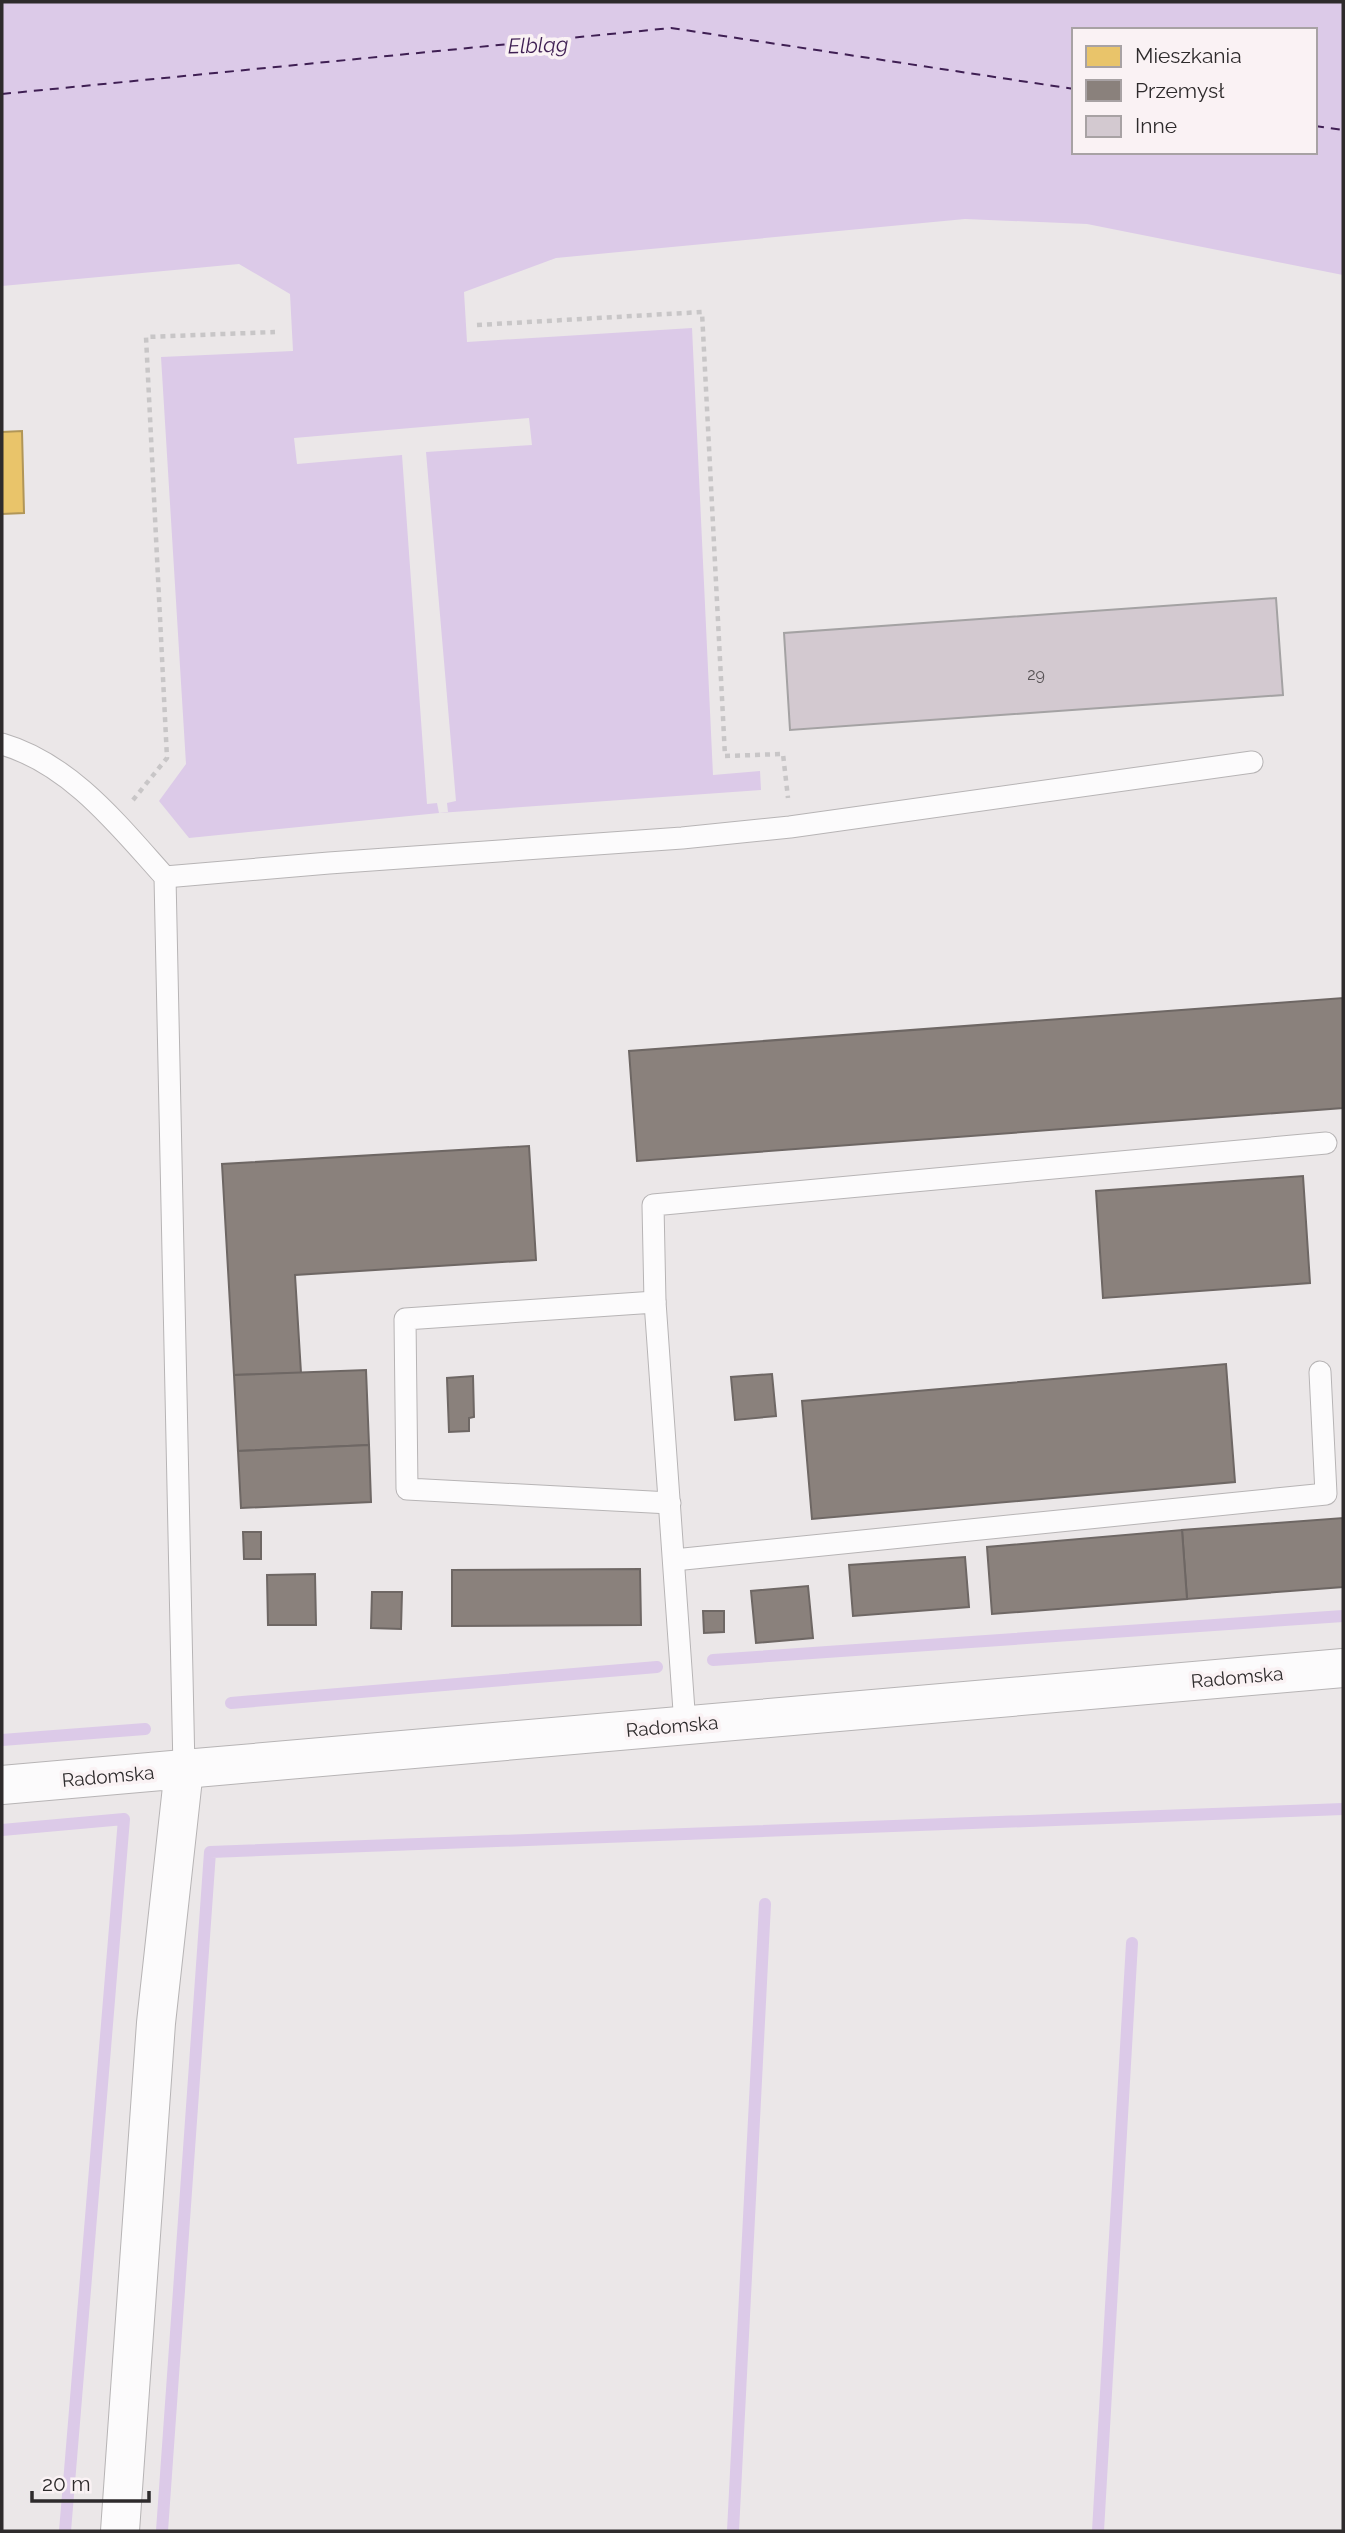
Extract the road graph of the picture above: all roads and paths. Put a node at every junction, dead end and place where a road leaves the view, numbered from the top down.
1 (477, 325) dead end
2 (275, 332) dead end
3 (2, 744) edge
4 (1252, 762) dead end
5 (116, 823) junction
6 (790, 827) junction
7 (164, 877) junction
8 (1326, 1143) dead end
9 (655, 1302) junction
10 (1320, 1372) dead end
11 (670, 1503) junction
12 (674, 1560) junction
13 (1343, 1668) edge
14 (685, 1725) junction
15 (184, 1769) junction
16 (2, 1785) edge
17 (120, 2531) edge

1 - 6 path
2 - 5 path
3 - 5 lane
4 - 6 lane
5 - 7 lane
6 - 7 lane
7 - 15 lane
8 - 9 lane
9 - 11 lane
9 - 11 lane
10 - 12 lane
11 - 12 lane
12 - 14 lane
13 - 14 street, Radomska
14 - 15 street, Radomska
15 - 16 street, Radomska
15 - 17 street

